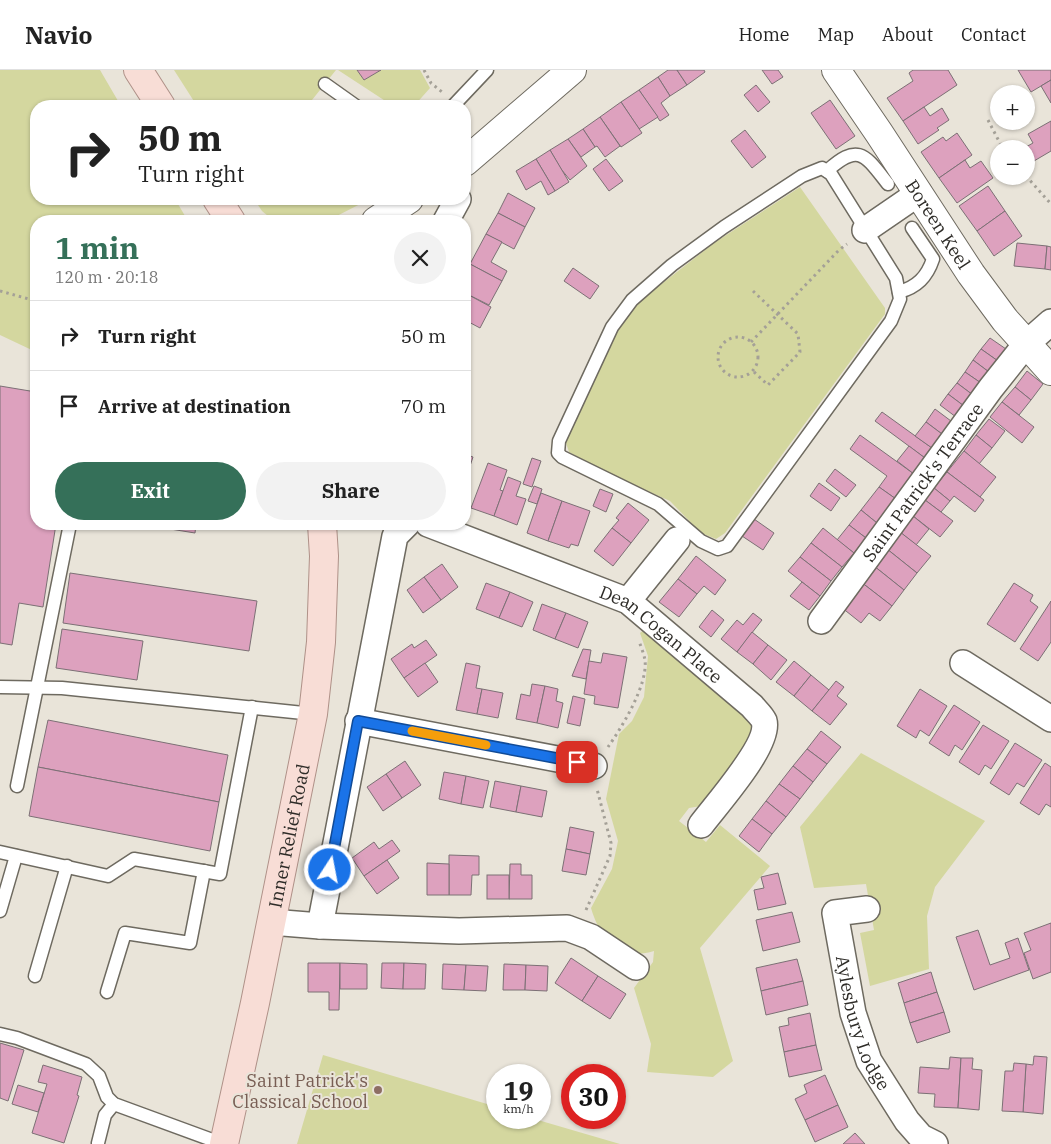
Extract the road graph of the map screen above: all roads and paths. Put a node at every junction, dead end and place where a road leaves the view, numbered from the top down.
1 (138, 70) edge
2 (424, 70) edge
3 (487, 70) edge
4 (571, 70) edge
5 (836, 70) edge
6 (325, 84) dead end
7 (157, 100) edge
8 (348, 100) edge
9 (449, 100) edge
10 (459, 100) edge
11 (988, 120) dead end
12 (998, 140) edge
13 (471, 162) edge
14 (827, 171) junction
15 (888, 184) dead end
16 (1034, 185) edge
17 (919, 193) junction
18 (1051, 204) edge
19 (400, 205) edge
20 (385, 215) edge
21 (912, 228) dead end
22 (865, 230) junction
23 (0, 291) edge
24 (753, 292) dead end
25 (899, 292) junction
26 (30, 299) edge
27 (778, 315) junction
28 (1051, 322) edge
29 (751, 342) junction
30 (1026, 344) junction
31 (753, 371) junction
32 (1051, 371) edge
33 (69, 530) edge
34 (322, 530) edge
35 (402, 530) edge
36 (444, 530) edge
37 (677, 540) dead end
38 (628, 601) junction
39 (821, 621) dead end
40 (963, 663) dead end
41 (0, 687) edge
42 (37, 688) junction
43 (252, 707) junction
44 (313, 714) junction
45 (1051, 719) edge
46 (358, 721) junction
47 (594, 766) dead end
48 (17, 786) dead end
49 (701, 825) dead end
50 (0, 852) edge
51 (16, 856) junction
52 (67, 866) junction
53 (204, 871) junction
54 (867, 909) dead end
55 (0, 911) edge
56 (271, 922) junction
57 (320, 926) junction
58 (636, 967) dead end
59 (35, 976) dead end
60 (107, 992) dead end
61 (0, 1034) edge
62 (114, 1104) junction
63 (98, 1143) edge
64 (223, 1144) edge
65 (935, 1144) edge

1 - 7 main road
2 - 9 path
3 - 10 lane
4 - 13 street
5 - 17 street, Boreen Keel
6 - 8 lane
11 - 12 path
14 - 15 lane
14 - 22 lane
14 - 25 lane
16 - 18 path
17 - 22 street
17 - 30 street, Boreen Keel
19 - 20 street
21 - 25 lane
22 - 25 lane
22 - 27 path
23 - 26 path
24 - 27 path
27 - 29 path
27 - 31 path
28 - 30 street, Saint Patrick's Terrace
29 - 31 path
29 - 31 path
30 - 32 street, Boreen Keel
30 - 39 street, Saint Patrick's Terrace
33 - 42 lane
34 - 44 main road, Inner Relief Road
35 - 46 street
36 - 38 street, Dean Cogan Place
37 - 38 street
38 - 49 street, Dean Cogan Place
40 - 45 street
41 - 42 lane
42 - 43 lane
42 - 48 lane
43 - 44 lane
43 - 53 lane
44 - 56 main road, Inner Relief Road
46 - 47 street
46 - 57 street
50 - 51 lane
51 - 52 lane
51 - 55 lane
52 - 53 lane
52 - 59 lane
53 - 60 lane
54 - 65 street, Aylesbury Lodge
56 - 57 street
56 - 64 main road, Inner Relief Road
57 - 58 street
61 - 62 lane
62 - 63 lane
62 - 64 lane

